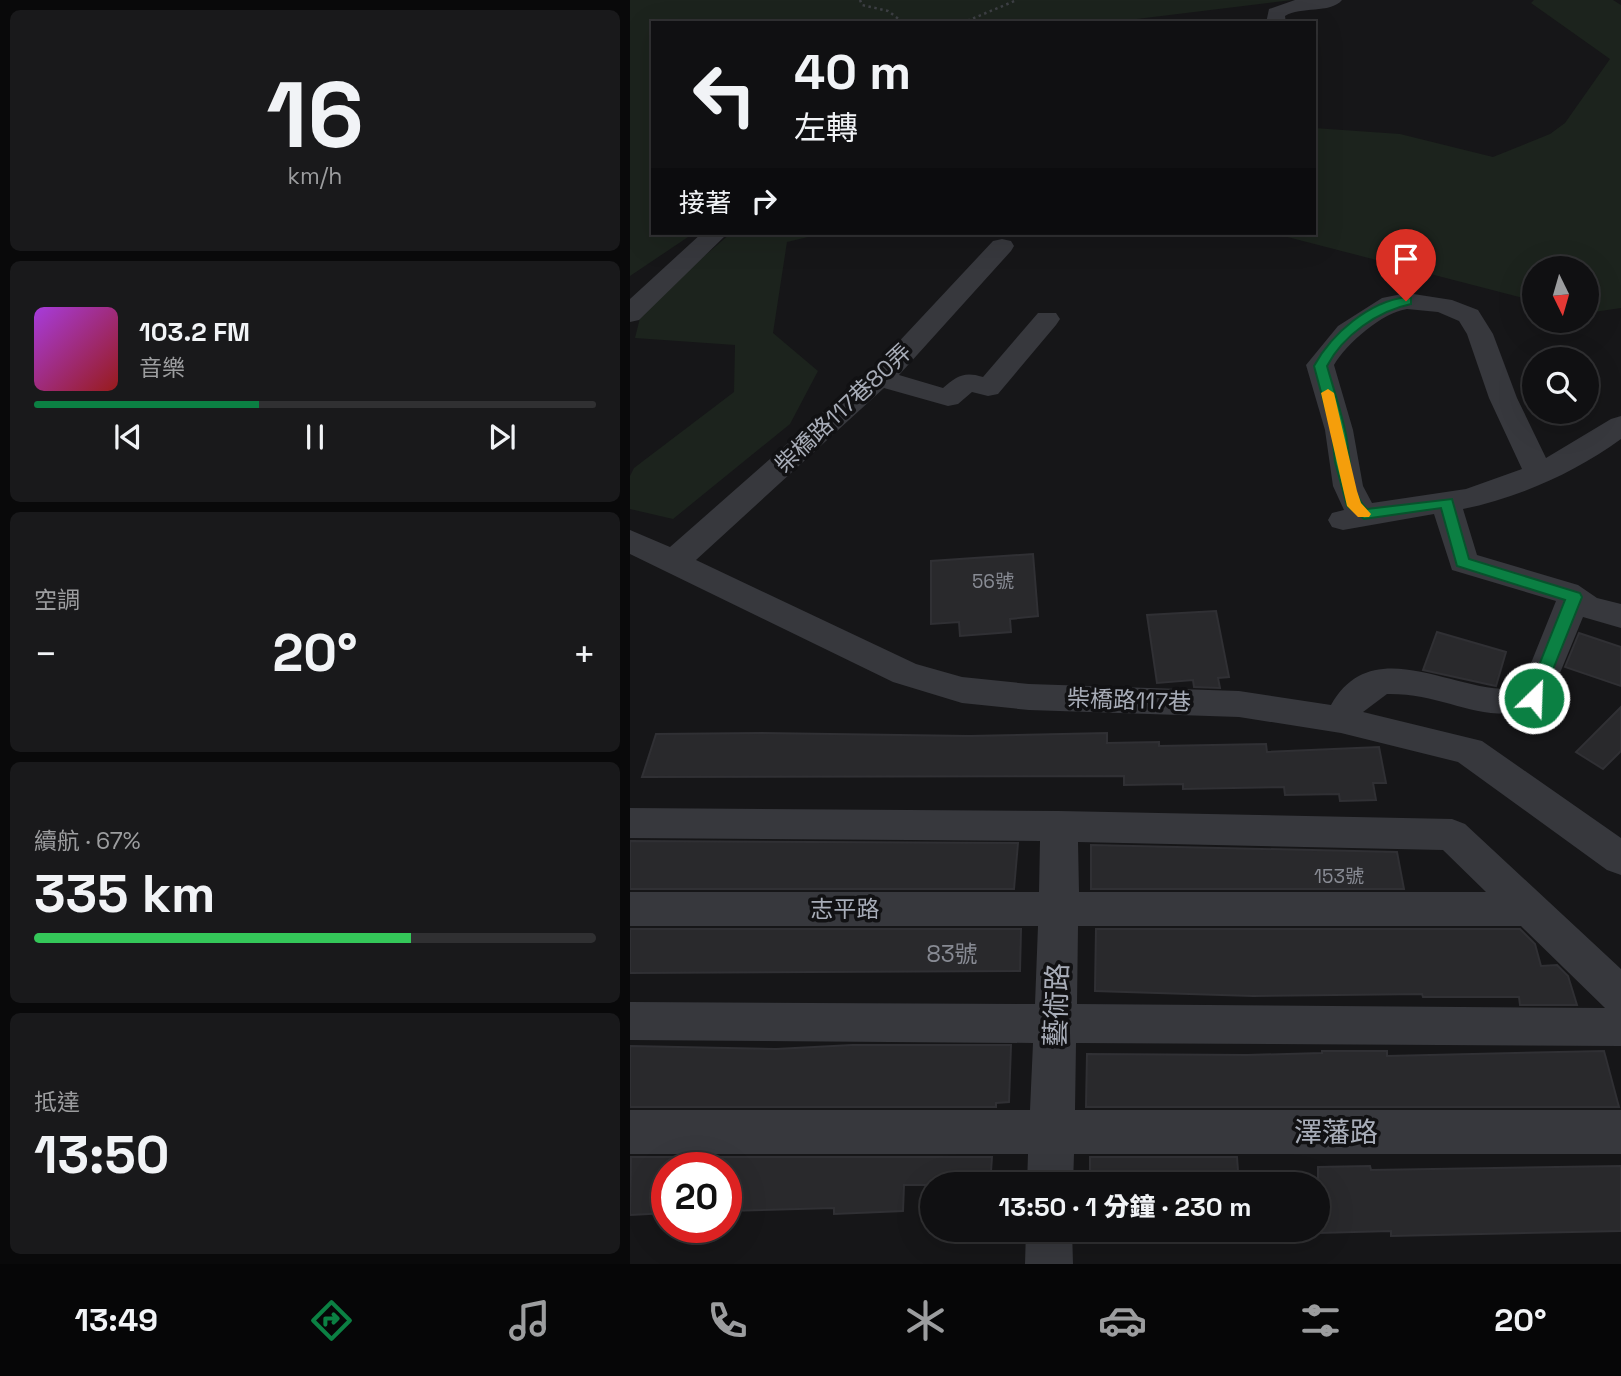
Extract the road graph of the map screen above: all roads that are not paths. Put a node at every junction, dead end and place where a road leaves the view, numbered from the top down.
1 (1333, 0) edge
2 (1275, 21) edge
3 (714, 235) edge
4 (1002, 246) dead end
5 (630, 314) edge
6 (1046, 319) dead end
7 (880, 378) junction
8 (1621, 425) edge
9 (1544, 472) junction
10 (1446, 503) junction
11 (630, 541) edge
12 (675, 561) junction
13 (1574, 597) junction
14 (1621, 616) edge
15 (1341, 720) junction
16 (630, 823) edge
17 (1059, 826) junction
18 (1621, 859) edge
19 (630, 909) edge
20 (1527, 909) junction
21 (1059, 910) junction
22 (1621, 996) edge
23 (630, 1021) edge
24 (1056, 1023) junction
25 (1621, 1027) edge
26 (1051, 1131) junction
27 (630, 1132) edge
28 (1621, 1132) edge
29 (1050, 1172) edge
30 (1049, 1242) edge
31 (1049, 1264) edge

1 - 2 street
3 - 5 street
4 - 7 street, 柴橋路117巷80弄
6 - 7 street
7 - 12 street, 柴橋路117巷80弄
8 - 9 street
9 - 10 street
9 - 10 street
10 - 13 street
11 - 12 street, 柴橋路117巷
12 - 15 street, 柴橋路117巷
13 - 14 street
13 - 15 street
15 - 18 street, 柴橋路117巷
16 - 17 street
17 - 20 street
17 - 21 street, 藝術路
19 - 21 street, 志平路
20 - 21 street
20 - 22 street
21 - 24 street, 藝術路
23 - 24 street
24 - 25 street
24 - 26 street, 藝術路
26 - 27 street
26 - 28 street, 澤藩路
26 - 29 street, 藝術路
30 - 31 street

